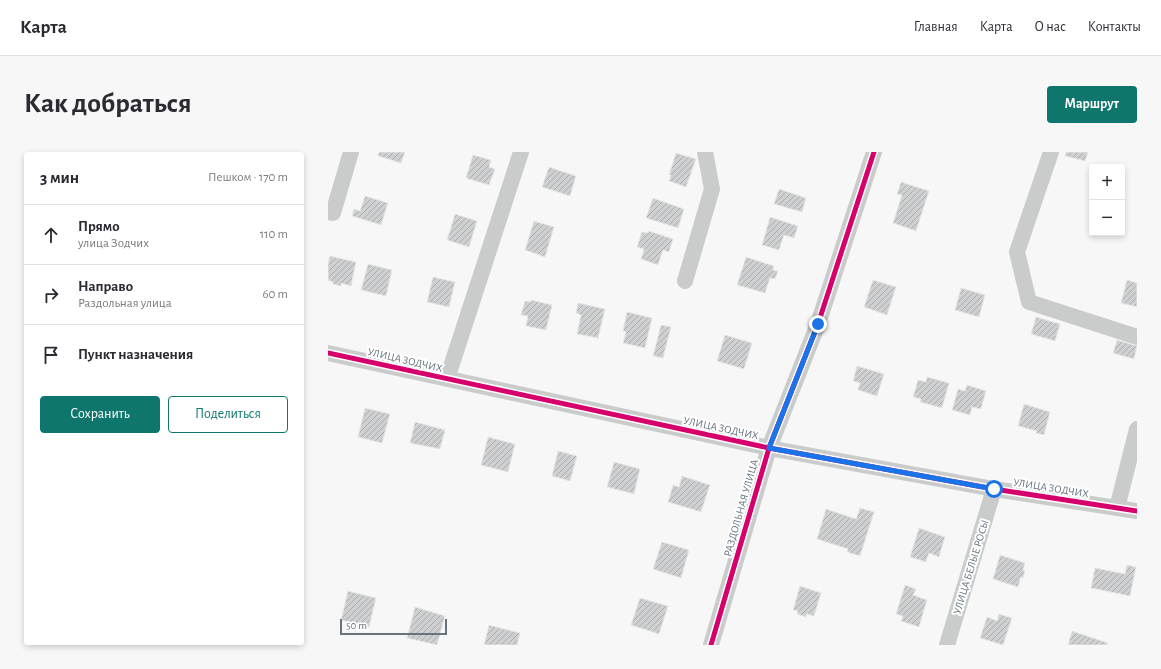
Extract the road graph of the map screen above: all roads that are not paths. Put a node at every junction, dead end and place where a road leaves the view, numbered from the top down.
1 (351, 152) edge
2 (521, 152) edge
3 (705, 152) edge
4 (874, 152) edge
5 (1051, 152) edge
6 (328, 212) edge
7 (685, 282) dead end
8 (1137, 337) edge
9 (328, 353) edge
10 (446, 379) junction
11 (1137, 429) edge
12 (769, 448) junction
13 (994, 489) junction
14 (1117, 508) junction
15 (1137, 511) edge
16 (711, 645) edge
17 (947, 645) edge

1 - 6 street
2 - 10 street
3 - 7 street
4 - 12 street, РАЗДОЛЬНАЯ УЛИЦА
5 - 8 street
9 - 10 street, УЛИЦА ЗОДЧИХ
10 - 12 street, УЛИЦА ЗОДЧИХ
11 - 14 street
12 - 13 street, УЛИЦА ЗОДЧИХ
12 - 16 street, РАЗДОЛЬНАЯ УЛИЦА
13 - 14 street, УЛИЦА ЗОДЧИХ
13 - 17 street, УЛИЦА БЕЛЫЕ РОСЫ
14 - 15 street, УЛИЦА ЗОДЧИХ

